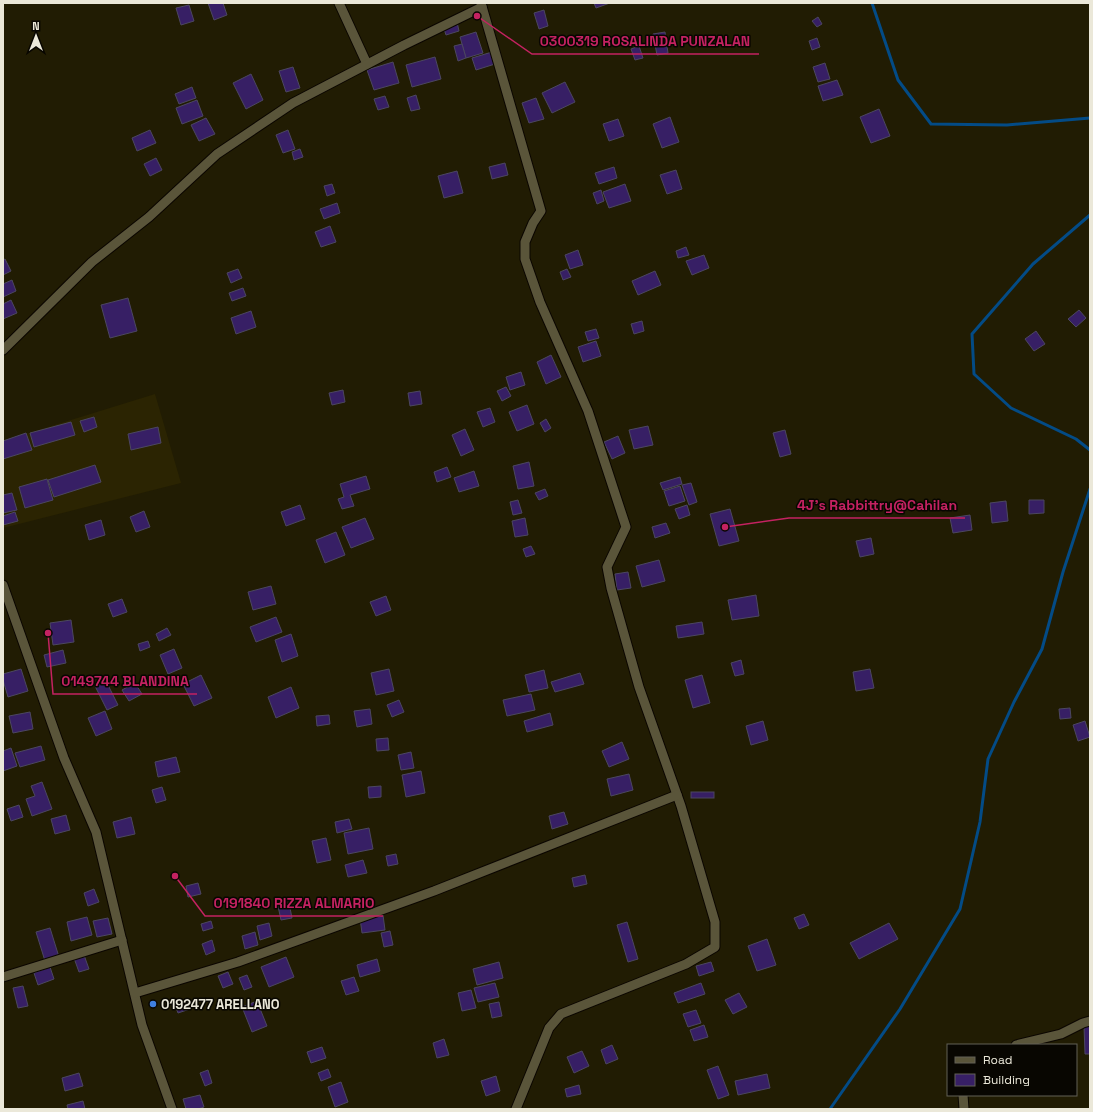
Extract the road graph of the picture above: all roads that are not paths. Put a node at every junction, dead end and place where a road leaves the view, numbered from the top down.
1 (340, 3) edge
2 (482, 5) edge
3 (367, 64) junction
4 (3, 350) edge
5 (3, 585) edge
6 (678, 795) junction
7 (122, 940) junction
8 (3, 977) edge
9 (135, 993) junction
10 (1090, 1021) edge
11 (1020, 1044) edge
12 (963, 1096) edge
13 (172, 1109) edge
14 (516, 1109) edge
15 (964, 1109) edge

1 - 3 street
2 - 3 street
2 - 6 street
3 - 4 street
5 - 7 street
6 - 9 street
6 - 14 street
7 - 8 street
7 - 9 street
9 - 13 street
10 - 11 street
12 - 15 street

